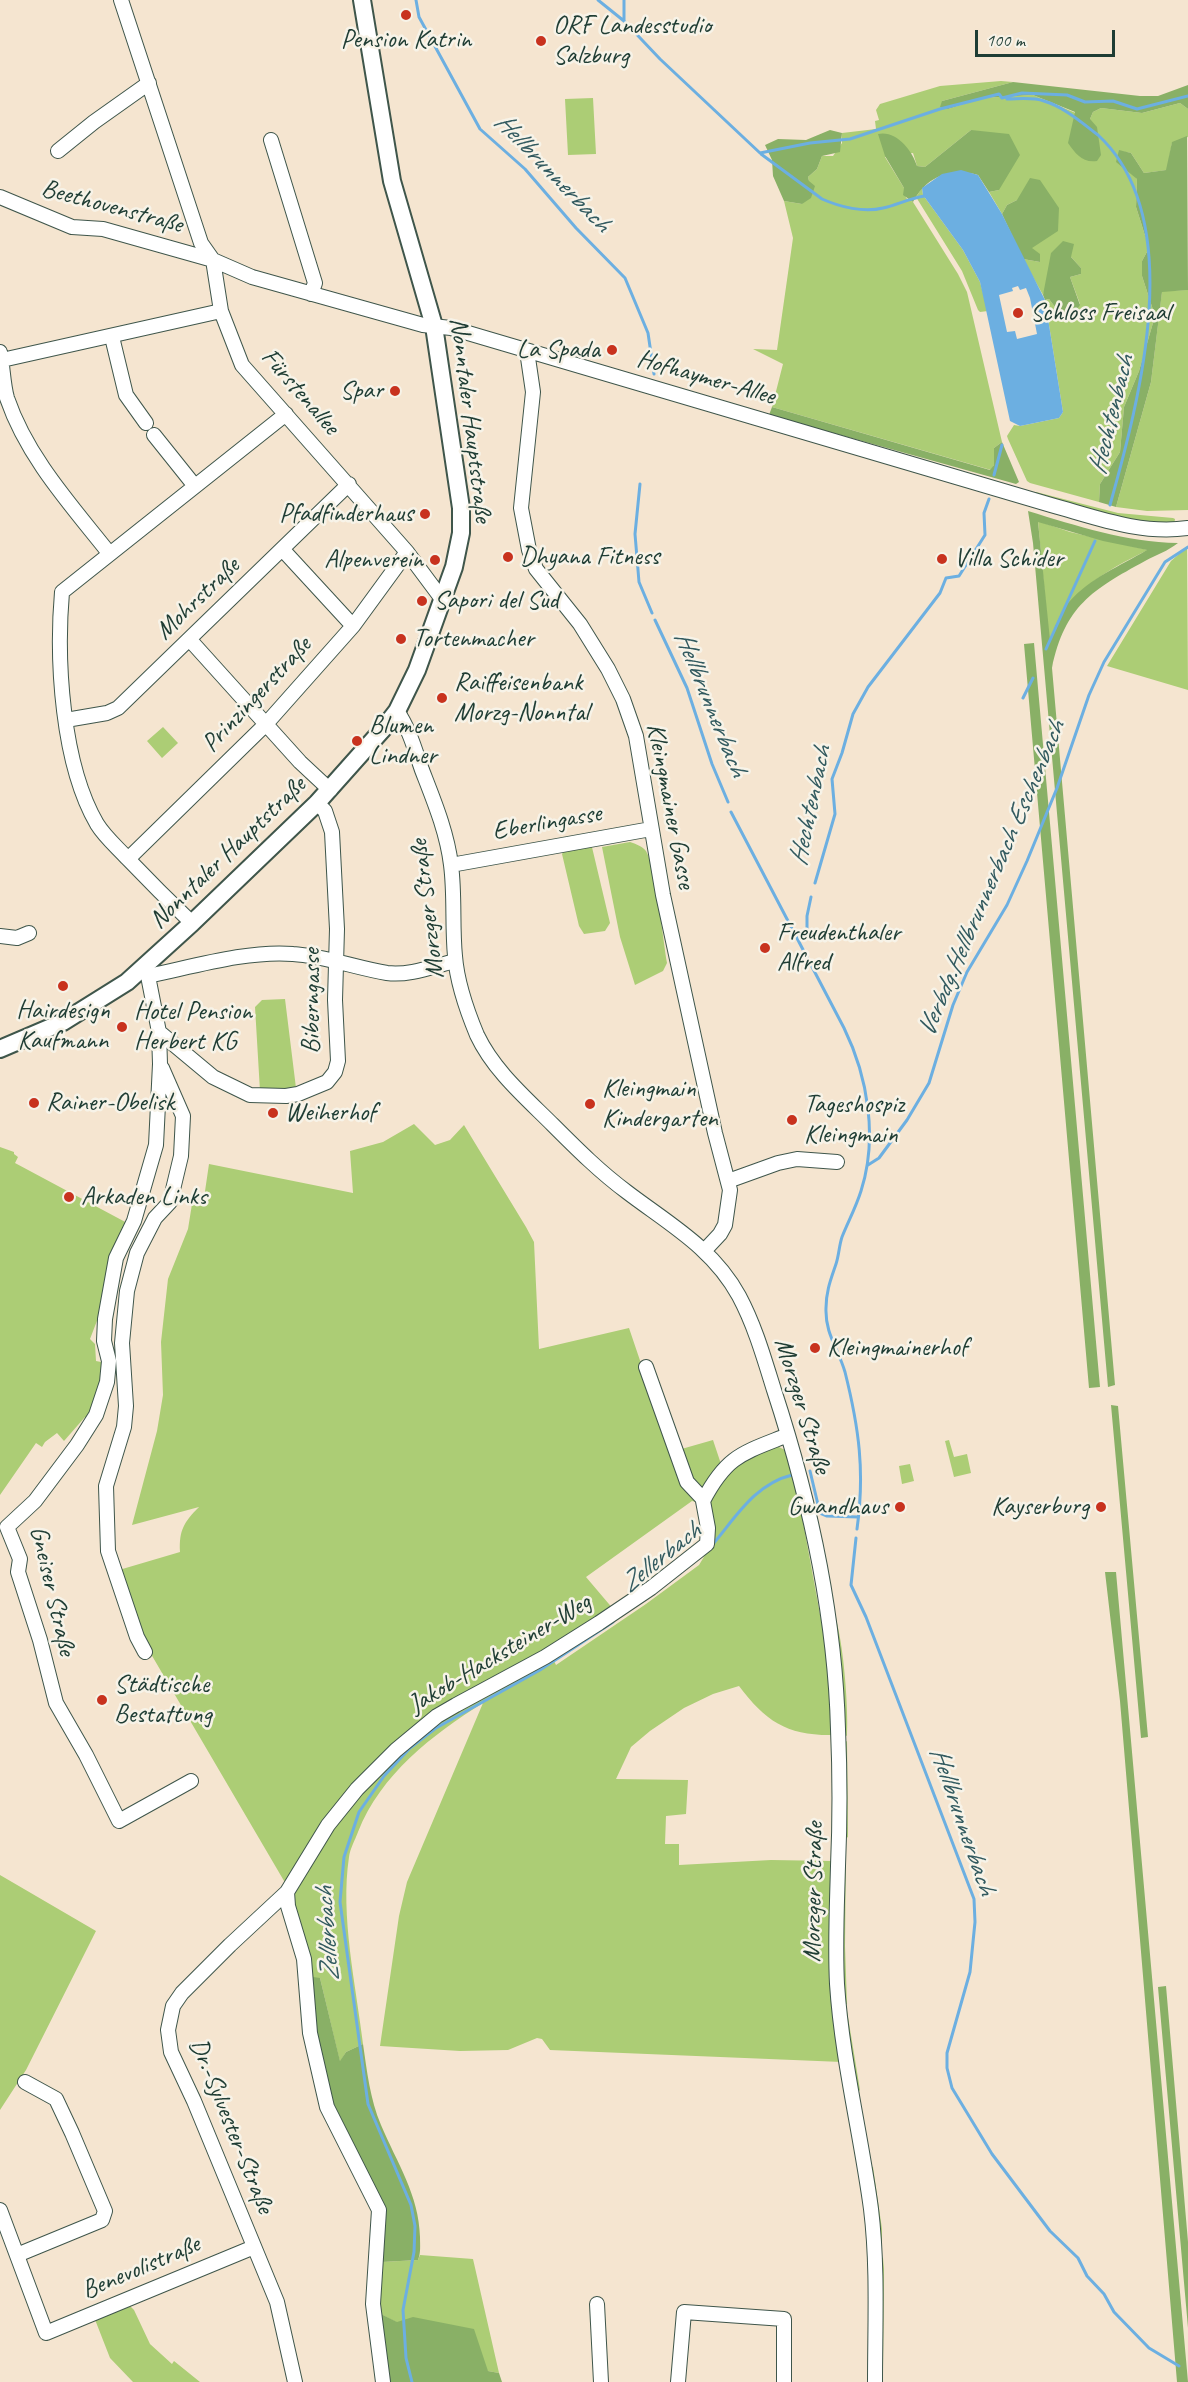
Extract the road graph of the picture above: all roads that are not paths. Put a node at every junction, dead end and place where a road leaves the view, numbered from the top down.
1 (121, 0) edge
2 (362, 0) edge
3 (149, 82) junction
4 (271, 140) dead end
5 (58, 151) dead end
6 (0, 197) edge
7 (213, 260) junction
8 (311, 294) junction
9 (221, 311) junction
10 (434, 326) junction
11 (112, 337) junction
12 (527, 351) junction
13 (1, 356) edge
14 (3, 400) edge
15 (286, 414) junction
16 (146, 423) dead end
17 (154, 435) dead end
18 (349, 484) junction
19 (194, 485) junction
20 (1188, 528) edge
21 (283, 550) junction
22 (407, 552) junction
23 (109, 553) junction
24 (442, 599) junction
25 (353, 626) junction
26 (190, 640) junction
27 (397, 711) junction
28 (66, 720) junction
29 (266, 724) junction
30 (330, 790) junction
31 (317, 803) junction
32 (651, 829) junction
33 (128, 859) junction
34 (451, 865) junction
35 (192, 923) junction
36 (29, 933) dead end
37 (0, 936) edge
38 (335, 960) junction
39 (455, 961) junction
40 (145, 973) junction
41 (159, 1032) junction
42 (0, 1049) edge
43 (160, 1064) junction
44 (837, 1162) dead end
45 (728, 1180) junction
46 (705, 1250) junction
47 (646, 1367) dead end
48 (788, 1435) junction
49 (703, 1500) junction
50 (145, 1652) dead end
51 (191, 1781) dead end
52 (287, 1892) junction
53 (25, 2082) dead end
54 (0, 2210) edge
55 (2, 2225) edge
56 (254, 2247) junction
57 (17, 2255) junction
58 (597, 2304) dead end
59 (295, 2382) edge
60 (383, 2382) edge
61 (601, 2382) edge
62 (678, 2382) edge
63 (784, 2382) edge
64 (874, 2382) edge

1 - 3 street, Fürstenallee
2 - 10 main road, Nonntaler Hauptstraße
3 - 5 street
3 - 7 street, Fürstenallee
4 - 8 street
6 - 7 street, Beethovenstraße
7 - 8 street, Hofhaymer-Allee
7 - 9 street, Fürstenallee
8 - 10 street, Hofhaymer-Allee
9 - 11 street
9 - 15 street, Fürstenallee
10 - 12 street, Hofhaymer-Allee
10 - 24 main road, Nonntaler Hauptstraße
11 - 13 street
11 - 16 street
12 - 20 street, Hofhaymer-Allee
12 - 32 street, Kleingmainer Gasse
13 - 14 street
14 - 23 street
15 - 18 street, Fürstenallee
15 - 19 street
17 - 19 street
18 - 21 street, Mohrstraße
18 - 22 street, Fürstenallee
19 - 23 street
21 - 25 street
21 - 26 street, Mohrstraße
22 - 24 street, Fürstenallee
22 - 25 street, Prinzingerstraße
23 - 28 street
24 - 27 main road, Nonntaler Hauptstraße
25 - 29 street, Prinzingerstraße
26 - 28 street, Mohrstraße
26 - 29 street
27 - 30 main road, Nonntaler Hauptstraße
27 - 34 street, Morzger Straße
28 - 33 street
29 - 30 street
29 - 33 street, Prinzingerstraße
30 - 31 main road, Nonntaler Hauptstraße
31 - 35 main road, Nonntaler Hauptstraße
31 - 38 street, Biberngasse
32 - 34 street, Eberlingasse
32 - 45 street, Kleingmainer Gasse
33 - 35 street
34 - 39 street, Morzger Straße
35 - 40 main road, Nonntaler Hauptstraße
36 - 37 street
38 - 39 street
38 - 40 street
38 - 41 street, Biberngasse
39 - 46 street, Morzger Straße
40 - 41 street, Gneiser Straße
40 - 42 main road, Nonntaler Hauptstraße
41 - 43 street, Gneiser Straße
43 - 50 street, Gneiser Straße
43 - 51 street, Gneiser Straße
44 - 45 street
45 - 46 street, Kleingmainer Gasse
46 - 48 street, Morzger Straße
47 - 49 street
48 - 49 street
48 - 64 street, Morzger Straße
49 - 52 street, Jakob-Hacksteiner-Weg
52 - 56 street, Dr.-Sylvester-Straße
52 - 60 street
53 - 57 street
54 - 55 street
55 - 57 street
56 - 57 street, Benevolistraße
56 - 59 street, Dr.-Sylvester-Straße
58 - 61 street
62 - 63 street

